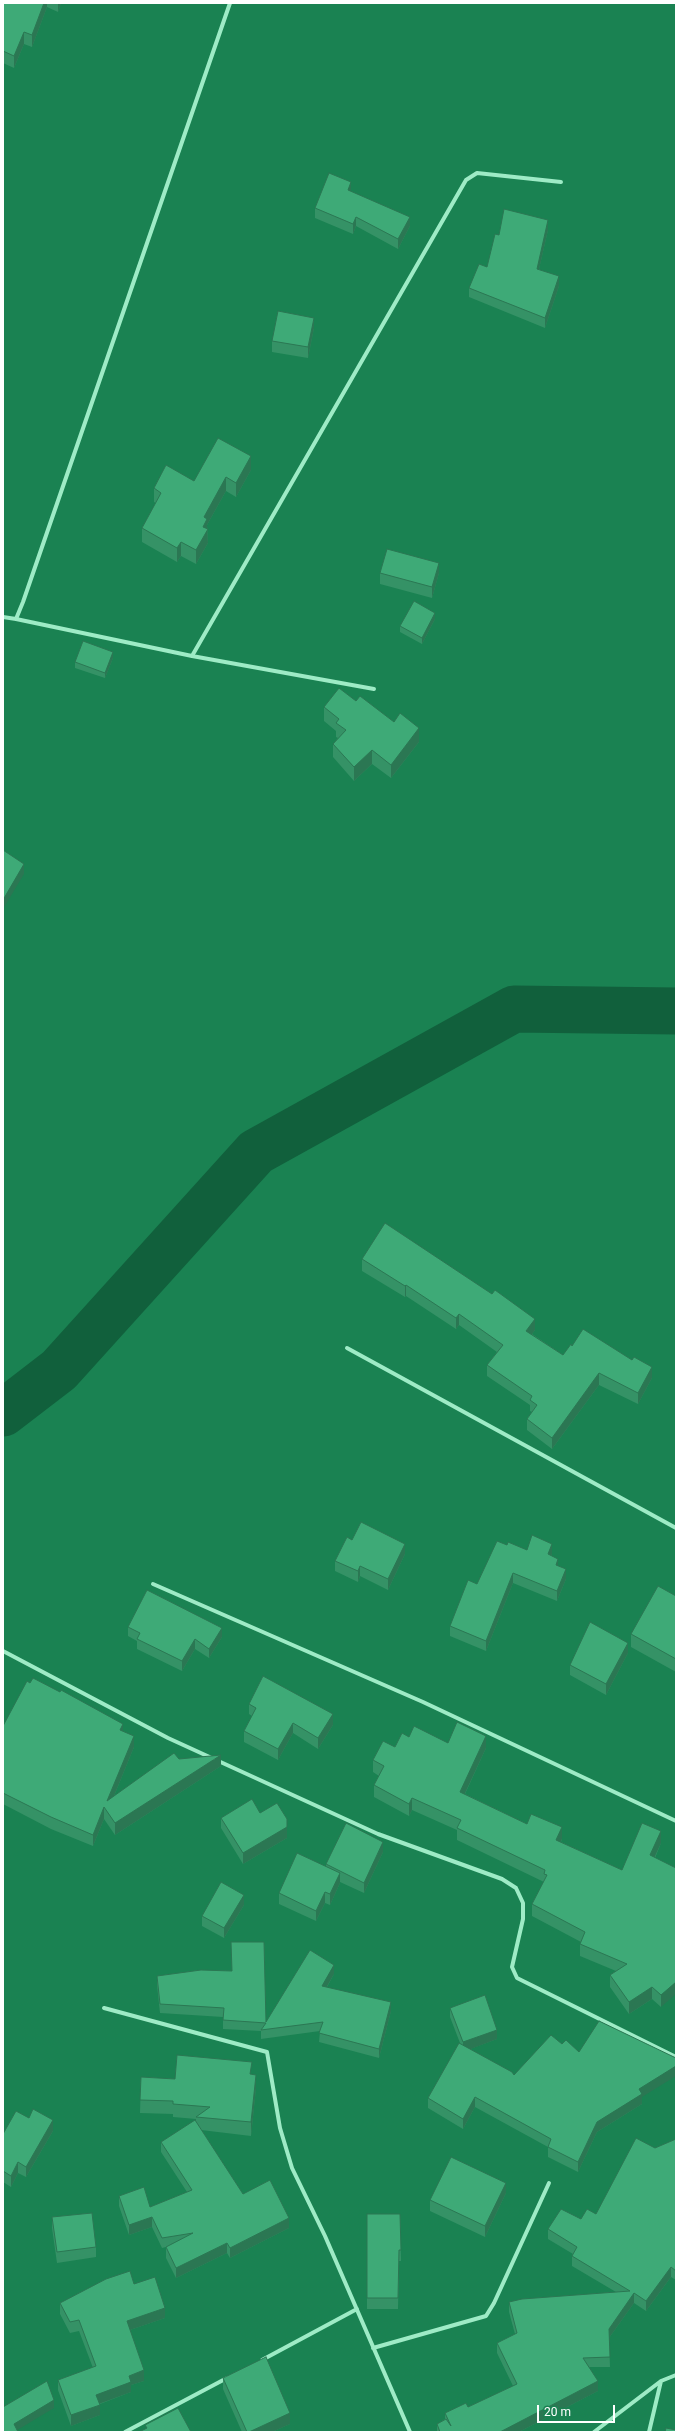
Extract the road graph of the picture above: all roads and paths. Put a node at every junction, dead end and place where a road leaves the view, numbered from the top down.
1 (230, 3) edge
2 (561, 182) dead end
3 (3, 617) edge
4 (16, 619) junction
5 (192, 656) junction
6 (374, 689) dead end
7 (347, 1348) dead end
8 (676, 1528) edge
9 (153, 1584) dead end
10 (3, 1651) edge
11 (676, 1821) edge
12 (104, 2008) dead end
13 (676, 2057) edge
14 (549, 2183) dead end
15 (357, 2309) junction
16 (373, 2348) junction
17 (258, 2361) edge
18 (676, 2375) edge
19 (230, 2376) edge
20 (661, 2381) junction
21 (125, 2432) edge
22 (410, 2432) edge
23 (594, 2432) edge
24 (649, 2432) edge

1 - 4 street
2 - 5 street
3 - 4 street
4 - 5 street
5 - 6 street
7 - 8 street
9 - 11 street
10 - 13 street
12 - 15 street
14 - 16 street
15 - 16 street
15 - 17 street
16 - 22 street
18 - 20 street
19 - 21 street
20 - 23 street
20 - 24 street

